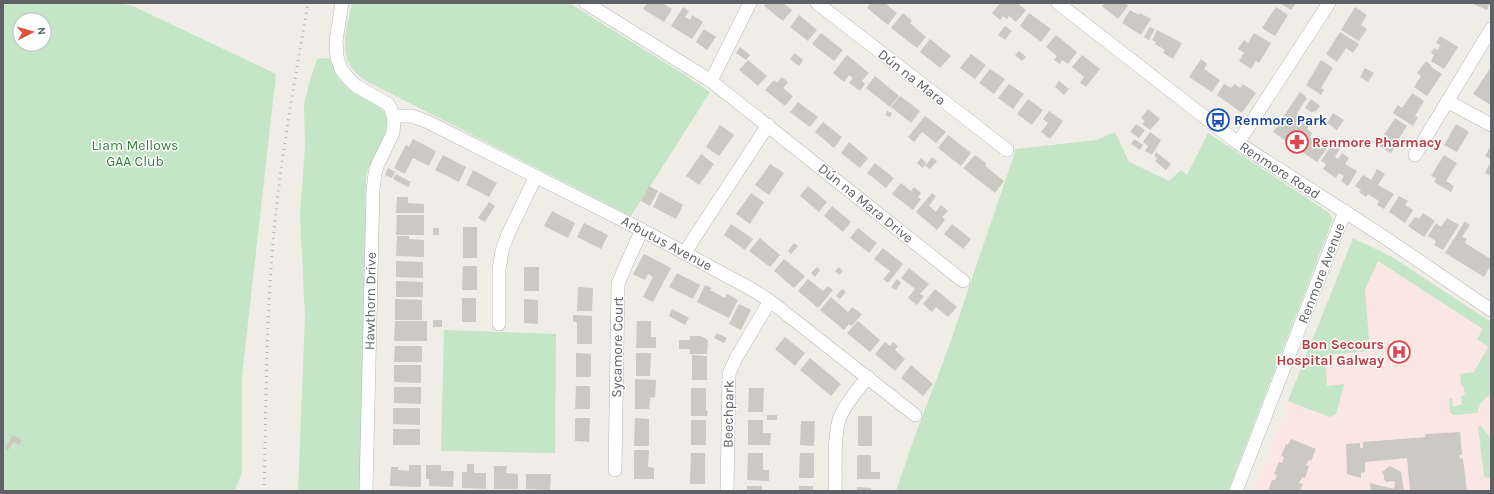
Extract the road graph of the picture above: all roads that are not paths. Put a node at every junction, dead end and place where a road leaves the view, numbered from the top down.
1 (342, 3) edge
2 (586, 3) edge
3 (750, 3) edge
4 (817, 3) edge
5 (1058, 3) edge
6 (1329, 3) edge
7 (1491, 28) edge
8 (711, 81) junction
9 (1447, 101) junction
10 (393, 116) junction
11 (768, 125) junction
12 (1491, 125) edge
13 (1238, 143) junction
14 (1007, 150) dead end
15 (1415, 155) dead end
16 (536, 176) junction
17 (1345, 211) junction
18 (642, 230) junction
19 (685, 252) junction
20 (963, 281) dead end
21 (770, 301) junction
22 (1491, 310) edge
23 (499, 324) dead end
24 (868, 377) junction
25 (915, 415) dead end
26 (615, 470) dead end
27 (366, 491) edge
28 (727, 491) edge
29 (836, 491) edge
30 (1236, 491) edge

1 - 10 street
2 - 8 street, Dún na Mara Drive
3 - 8 street
4 - 14 street, Dún na Mara
5 - 13 street, Renmore Road
6 - 13 street
7 - 9 street
8 - 11 street, Dún na Mara Drive
9 - 12 street
9 - 15 street
10 - 16 street, Arbutus Avenue
10 - 27 street, Hawthorn Drive
11 - 19 street
11 - 20 street, Dún na Mara Drive
13 - 17 street, Renmore Road
16 - 18 street, Arbutus Avenue
16 - 23 street
17 - 22 street, Renmore Road
17 - 30 street, Renmore Avenue
18 - 19 street, Arbutus Avenue
18 - 26 street, Sycamore Court
19 - 21 street, Arbutus Avenue
21 - 24 street, Arbutus Avenue
21 - 28 street, Beechpark
24 - 25 street, Arbutus Avenue
24 - 29 street

